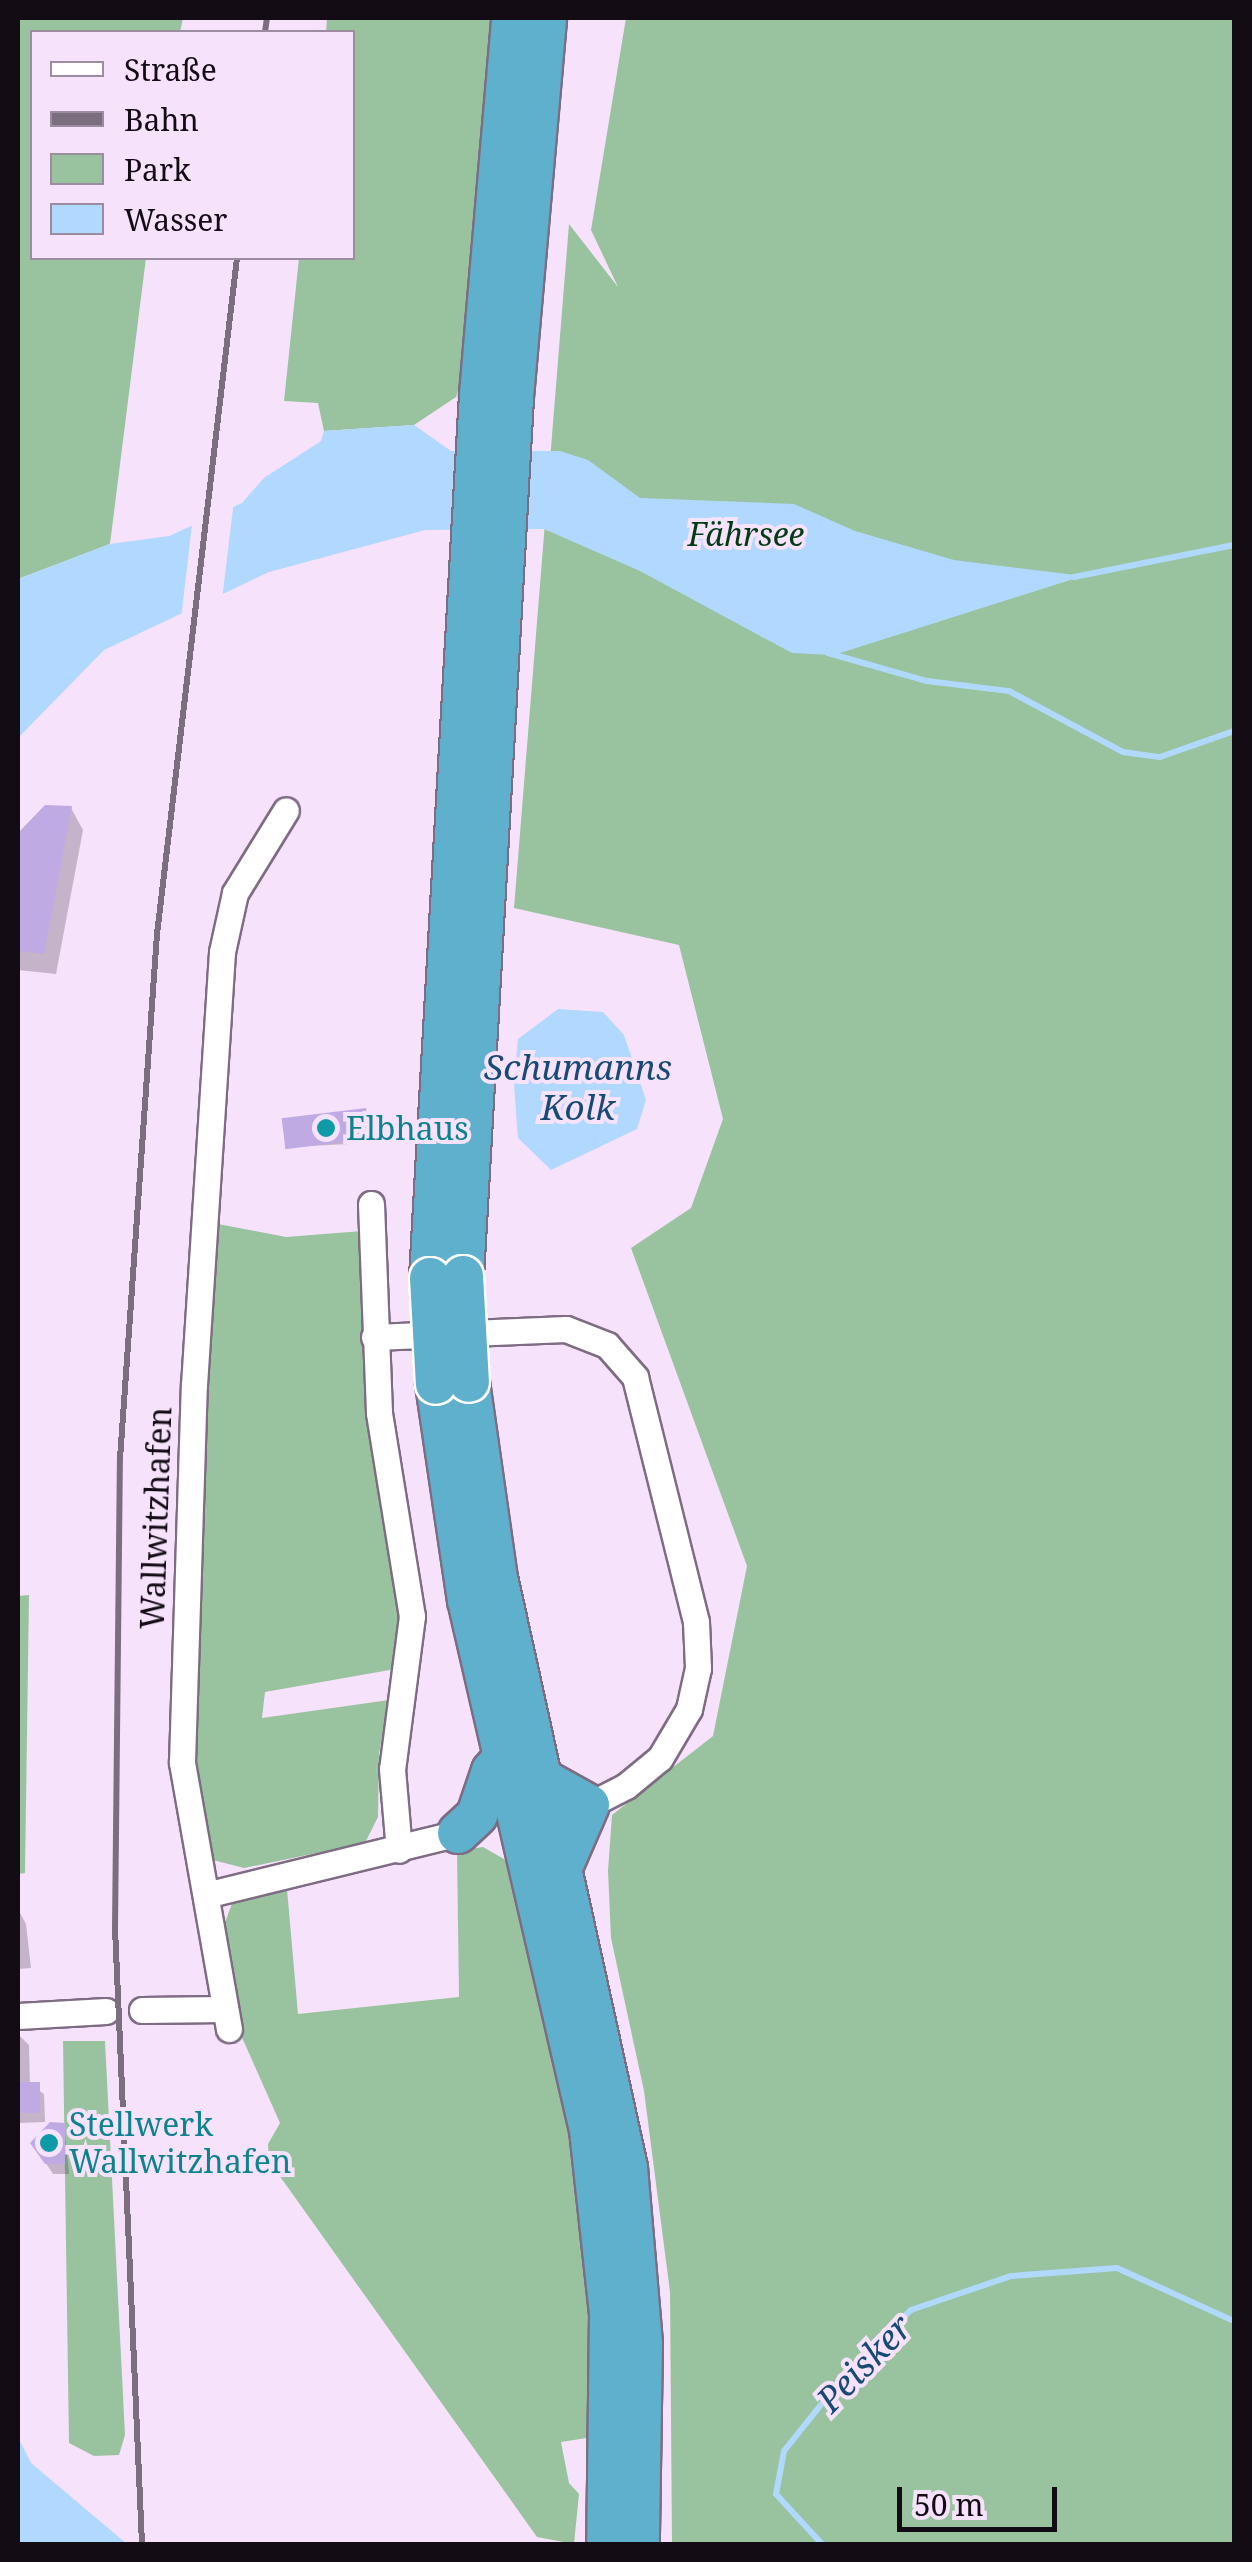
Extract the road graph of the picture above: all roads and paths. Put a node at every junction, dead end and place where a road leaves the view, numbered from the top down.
1 (512, 18) edge
2 (546, 18) edge
3 (497, 396) junction
4 (286, 810) dead end
5 (371, 1204) dead end
6 (374, 1337) junction
7 (452, 1383) junction
8 (505, 1756) junction
9 (544, 1780) junction
10 (589, 1805) junction
11 (458, 1833) junction
12 (524, 1836) junction
13 (399, 1850) junction
14 (564, 1865) junction
15 (206, 1896) junction
16 (142, 2010) dead end
17 (106, 2012) dead end
18 (18, 2016) edge
19 (606, 2544) edge
20 (640, 2544) edge

1 - 3 highway
2 - 3 highway
3 - 7 highway, bridge
4 - 15 street, Wallwitzhafen
5 - 6 street
6 - 10 street
6 - 13 street
7 - 8 highway
7 - 9 highway
8 - 11 highway
8 - 12 highway
9 - 10 highway
9 - 14 highway
10 - 14 highway
11 - 12 highway
11 - 13 street
12 - 19 highway
13 - 15 street
14 - 20 highway
15 - 16 street, Wallwitzhafen
17 - 18 street

